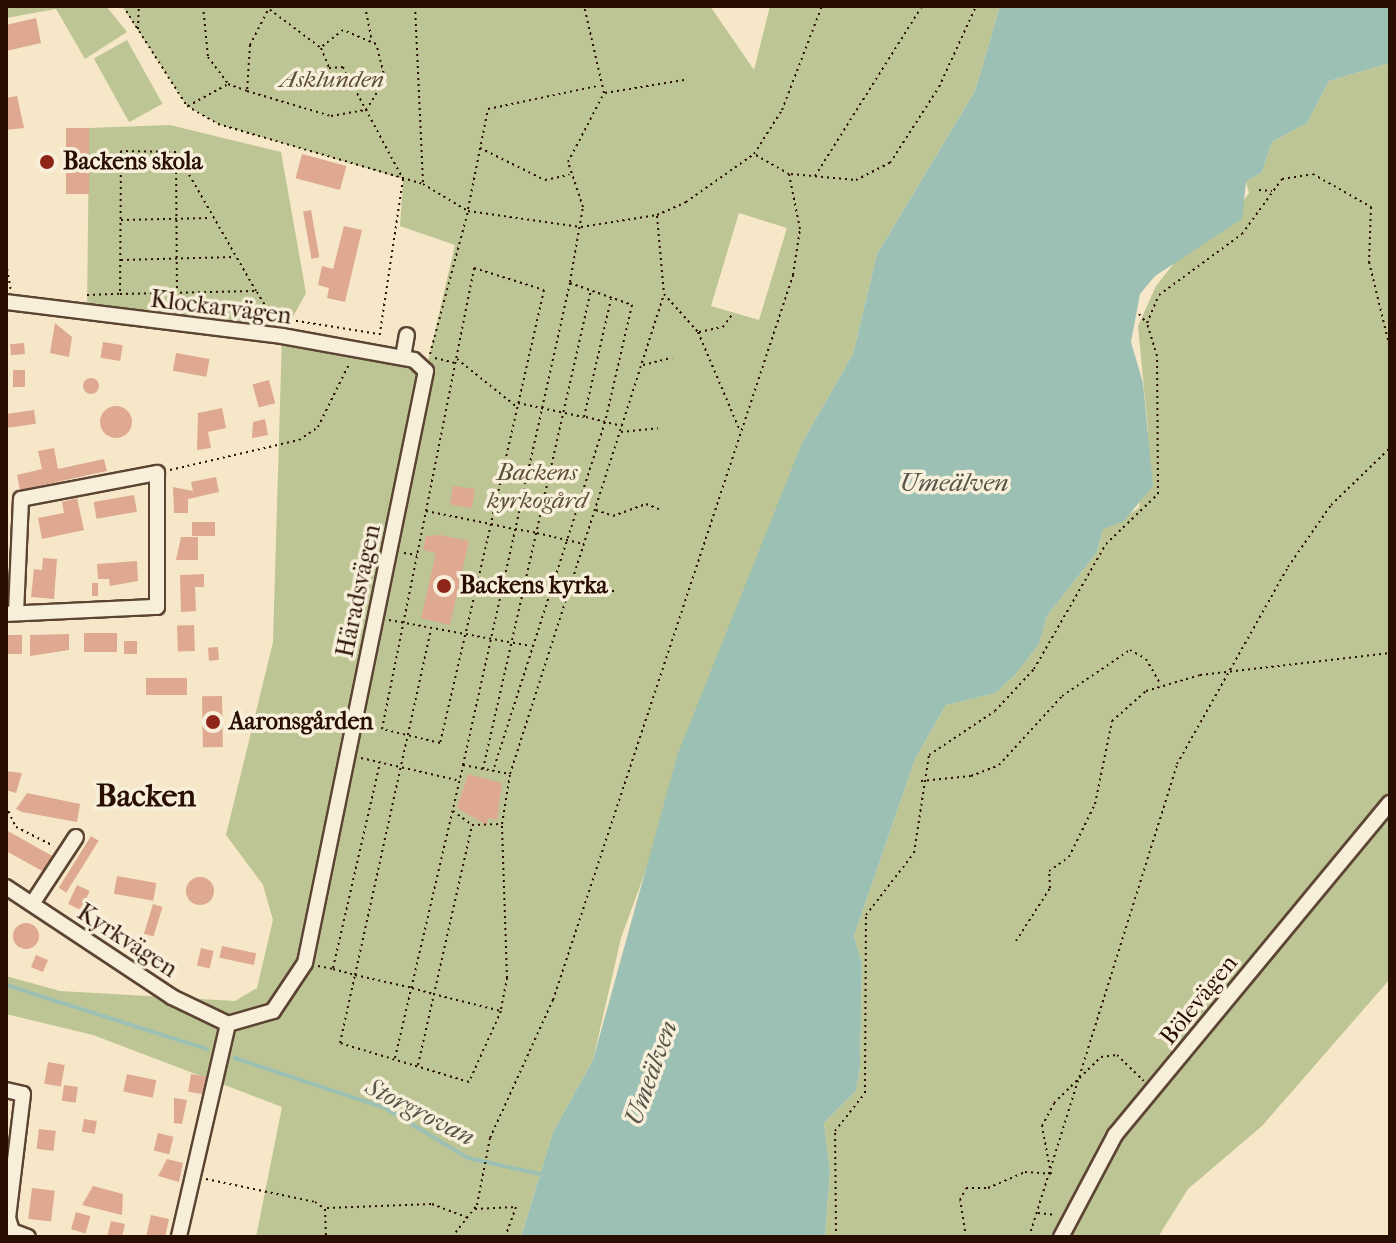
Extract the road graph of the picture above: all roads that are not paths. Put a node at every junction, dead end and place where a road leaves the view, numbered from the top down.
1 (9, 303) edge
2 (407, 335) dead end
3 (403, 357) junction
4 (428, 364) joint
5 (11, 614) edge
6 (1390, 803) edge
7 (76, 837) dead end
8 (6, 887) edge
9 (32, 904) junction
10 (228, 1024) junction
11 (6, 1090) edge
12 (28, 1237) edge
13 (179, 1237) edge
14 (1061, 1237) edge

1 - 3 street, Klockarvägen
2 - 3 street
3 - 4 street, Klockarvägen
4 - 10 street, Häradsvägen
5 - 5 street
6 - 14 street, Bölevägen
7 - 9 street
8 - 9 street, Kyrkvägen
9 - 10 street, Kyrkvägen
10 - 13 street
11 - 12 street

